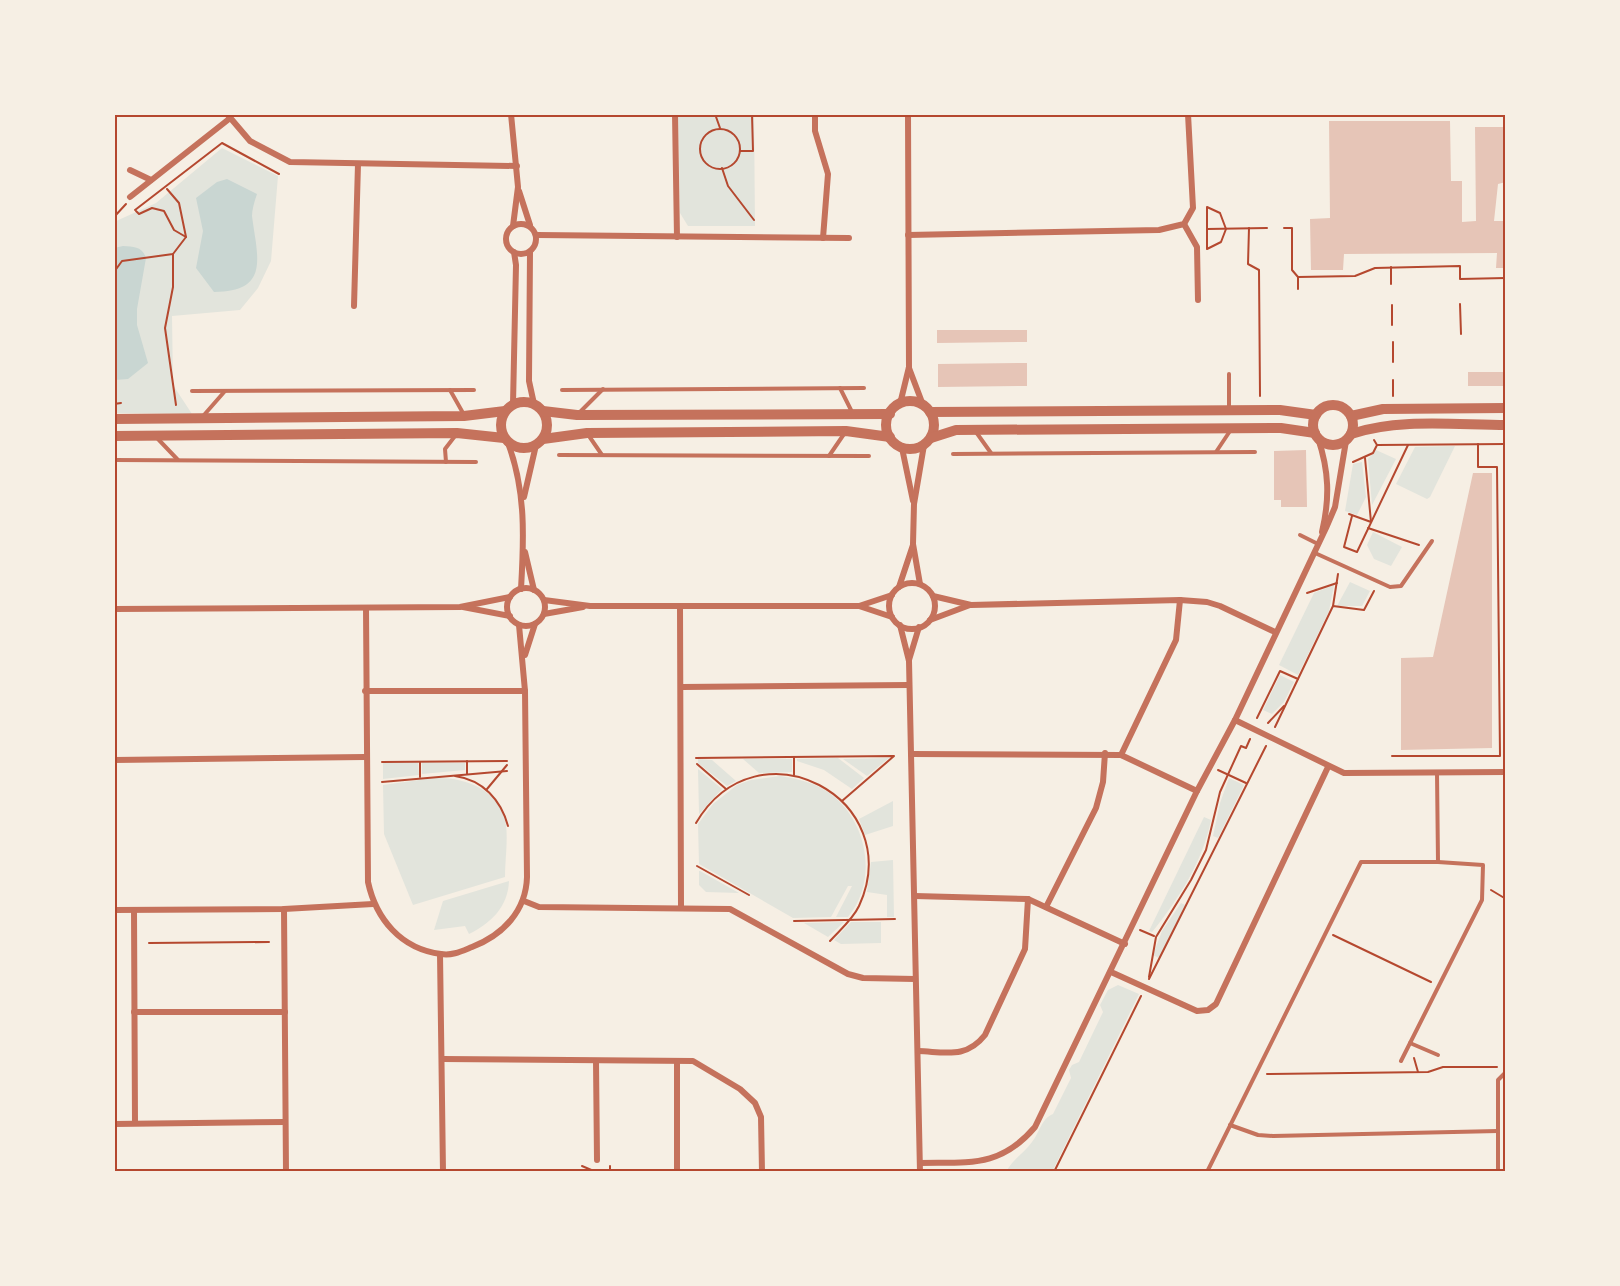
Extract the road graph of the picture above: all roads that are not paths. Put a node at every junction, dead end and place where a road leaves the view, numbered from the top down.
1 (511, 114) edge
2 (675, 114) edge
3 (815, 114) edge
4 (908, 114) edge
5 (1188, 114) edge
6 (228, 116) edge
7 (358, 164) junction
8 (517, 166) junction
9 (130, 170) dead end
10 (152, 180) junction
11 (518, 187) junction
12 (130, 197) road end
13 (1184, 224) junction
14 (530, 225) junction
15 (513, 226) junction
16 (908, 235) junction
17 (537, 236) junction
18 (677, 237) junction
19 (823, 238) junction
20 (849, 238) dead end
21 (514, 252) junction
22 (530, 252) junction
23 (1198, 300) dead end
24 (354, 306) dead end
25 (909, 367) junction
26 (1228, 374) dead end
27 (840, 388) junction
28 (864, 388) dead end
29 (603, 389) junction
30 (226, 390) junction
31 (450, 390) junction
32 (474, 390) dead end
33 (562, 390) dead end
34 (192, 391) dead end
35 (900, 404) junction
36 (509, 408) junction
37 (538, 408) junction
38 (1506, 408) edge
39 (927, 409) junction
40 (1229, 411) junction
41 (890, 414) junction
42 (577, 415) junction
43 (854, 415) junction
44 (1316, 415) junction
45 (464, 416) junction
46 (1351, 416) junction
47 (202, 418) junction
48 (114, 419) edge
49 (1506, 425) edge
50 (1232, 428) junction
51 (974, 430) junction
52 (846, 431) junction
53 (457, 433) junction
54 (587, 433) junction
55 (155, 435) junction
56 (1316, 435) junction
57 (114, 436) edge
58 (890, 437) junction
59 (1348, 438) junction
60 (506, 440) junction
61 (927, 441) junction
62 (539, 442) junction
63 (902, 448) junction
64 (1216, 452) junction
65 (1255, 452) dead end
66 (953, 454) dead end
67 (991, 454) junction
68 (559, 455) dead end
69 (602, 455) junction
70 (829, 456) junction
71 (869, 456) dead end
72 (114, 460) edge
73 (178, 460) junction
74 (446, 462) junction
75 (476, 462) dead end
76 (523, 502) junction
77 (914, 504) junction
78 (1300, 535) dead end
79 (1432, 541) dead end
80 (913, 544) junction
81 (1318, 544) junction
82 (524, 546) junction
83 (1314, 553) junction
84 (920, 584) junction
85 (899, 587) junction
86 (521, 589) junction
87 (534, 590) junction
88 (892, 595) junction
89 (933, 596) junction
90 (510, 597) junction
91 (544, 600) junction
92 (1180, 600) junction
93 (971, 605) junction
94 (590, 606) junction
95 (859, 606) junction
96 (460, 607) junction
97 (680, 607) junction
98 (366, 608) junction
99 (114, 609) edge
100 (544, 614) junction
101 (510, 616) junction
102 (892, 617) junction
103 (930, 620) junction
104 (536, 624) junction
105 (519, 625) junction
106 (900, 625) junction
107 (919, 627) junction
108 (1275, 632) junction
109 (524, 658) junction
110 (909, 661) junction
111 (909, 686) junction
112 (682, 687) junction
113 (365, 691) junction
114 (525, 691) junction
115 (1236, 720) junction
116 (1105, 753) junction
117 (911, 754) junction
118 (1120, 755) junction
119 (365, 757) junction
120 (114, 760) edge
121 (1328, 767) junction
122 (1506, 772) edge
123 (1437, 773) junction
124 (1197, 791) junction
125 (1438, 862) junction
126 (915, 896) junction
127 (1028, 899) junction
128 (524, 901) junction
129 (373, 904) junction
130 (681, 907) junction
131 (1046, 907) junction
132 (284, 909) junction
133 (114, 910) edge
134 (134, 910) junction
135 (1125, 944) junction
136 (440, 954) junction
137 (1111, 972) junction
138 (915, 979) junction
139 (134, 1012) junction
140 (285, 1012) junction
141 (1410, 1043) junction
142 (918, 1051) junction
143 (1438, 1055) dead end
144 (442, 1059) junction
145 (596, 1061) junction
146 (677, 1061) junction
147 (1401, 1062) dead end
148 (1506, 1072) edge
149 (285, 1122) junction
150 (114, 1124) edge
151 (135, 1124) junction
152 (1230, 1125) junction
153 (1498, 1131) junction
154 (597, 1160) dead end
155 (920, 1163) junction
156 (286, 1172) edge
157 (443, 1172) edge
158 (677, 1172) edge
159 (762, 1172) edge
160 (920, 1172) edge
161 (1207, 1172) edge
162 (1498, 1172) edge

1 - 8 street
2 - 18 street
3 - 19 street
4 - 16 street
5 - 13 street
6 - 7 street
6 - 10 street
7 - 8 street
7 - 24 street
8 - 11 street
9 - 10 street
10 - 12 street
11 - 14 street
11 - 15 street
13 - 16 street
13 - 23 street
14 - 15 street
14 - 17 street
15 - 21 street
16 - 25 street
17 - 18 street
17 - 22 street
18 - 19 street
19 - 20 street
21 - 22 street
21 - 36 street
22 - 37 street
25 - 35 street
25 - 39 street
26 - 40 lane
27 - 28 lane
27 - 29 lane
27 - 43 lane
29 - 33 lane
29 - 42 lane
30 - 31 lane
30 - 34 lane
30 - 47 lane
31 - 32 lane
31 - 45 lane
35 - 39 street
35 - 41 street
36 - 37 street
36 - 45 street
36 - 60 street
37 - 42 street
37 - 62 street
38 - 46 street
39 - 40 street
39 - 61 street
40 - 44 street
41 - 43 street
41 - 58 street
42 - 43 street
44 - 46 street
44 - 56 street
45 - 47 street
46 - 59 street
47 - 48 street
49 - 59 street
50 - 51 street
50 - 56 street
50 - 64 lane
51 - 61 street
51 - 67 lane
52 - 54 street
52 - 58 street
52 - 70 lane
53 - 55 street
53 - 60 street
53 - 74 lane
54 - 62 street
54 - 69 lane
55 - 57 street
55 - 73 lane
56 - 59 street
56 - 81 street
58 - 63 street
59 - 81 street
60 - 62 street
60 - 76 street
61 - 63 street
61 - 77 street
62 - 76 street
63 - 77 street
64 - 65 lane
64 - 67 lane
66 - 67 lane
68 - 69 lane
69 - 70 lane
70 - 71 lane
72 - 73 lane
73 - 74 lane
74 - 75 lane
76 - 82 street
77 - 80 street
78 - 81 lane
79 - 83 lane
80 - 84 street
80 - 85 street
81 - 83 street
82 - 86 street
82 - 87 street
83 - 108 street
84 - 85 street
84 - 89 street
85 - 88 street
86 - 87 street
86 - 90 street
87 - 91 street
88 - 95 street
88 - 102 street
89 - 93 street
89 - 103 street
90 - 96 street
90 - 101 street
91 - 94 street
91 - 100 street
92 - 93 street
92 - 108 street
92 - 118 street
93 - 103 street
94 - 97 street
94 - 100 street
95 - 97 street
95 - 102 street
96 - 98 street
96 - 101 street
97 - 112 street
98 - 99 street
98 - 113 street
100 - 104 street
101 - 105 street
102 - 106 street
103 - 107 street
104 - 105 street
104 - 109 street
105 - 109 street
106 - 107 street
106 - 110 street
107 - 110 street
108 - 115 street
109 - 114 street
110 - 111 street
111 - 112 street
111 - 117 street
112 - 130 street
113 - 114 street
113 - 119 street
114 - 128 street
115 - 121 street
115 - 124 street
116 - 117 street
116 - 118 street
116 - 131 street
117 - 126 street
118 - 124 street
119 - 120 street
119 - 129 street
121 - 123 street
121 - 137 street
122 - 123 street
123 - 125 lane
124 - 135 street
125 - 141 lane
125 - 152 lane
126 - 127 street
126 - 138 street
127 - 131 street
127 - 142 street
128 - 130 street
128 - 136 street
129 - 132 street
129 - 136 street
130 - 138 street
131 - 135 street
132 - 134 street
132 - 140 street
133 - 134 street
134 - 139 street
135 - 137 street
136 - 144 street
137 - 155 street
138 - 142 street
139 - 140 street
139 - 151 street
140 - 149 street
141 - 143 lane
141 - 147 lane
142 - 155 street
144 - 145 street
144 - 157 street
145 - 146 street
145 - 154 street
146 - 158 street
146 - 159 street
148 - 153 lane
149 - 151 street
149 - 156 street
150 - 151 street
152 - 153 lane
152 - 161 lane
153 - 162 lane
155 - 160 street

